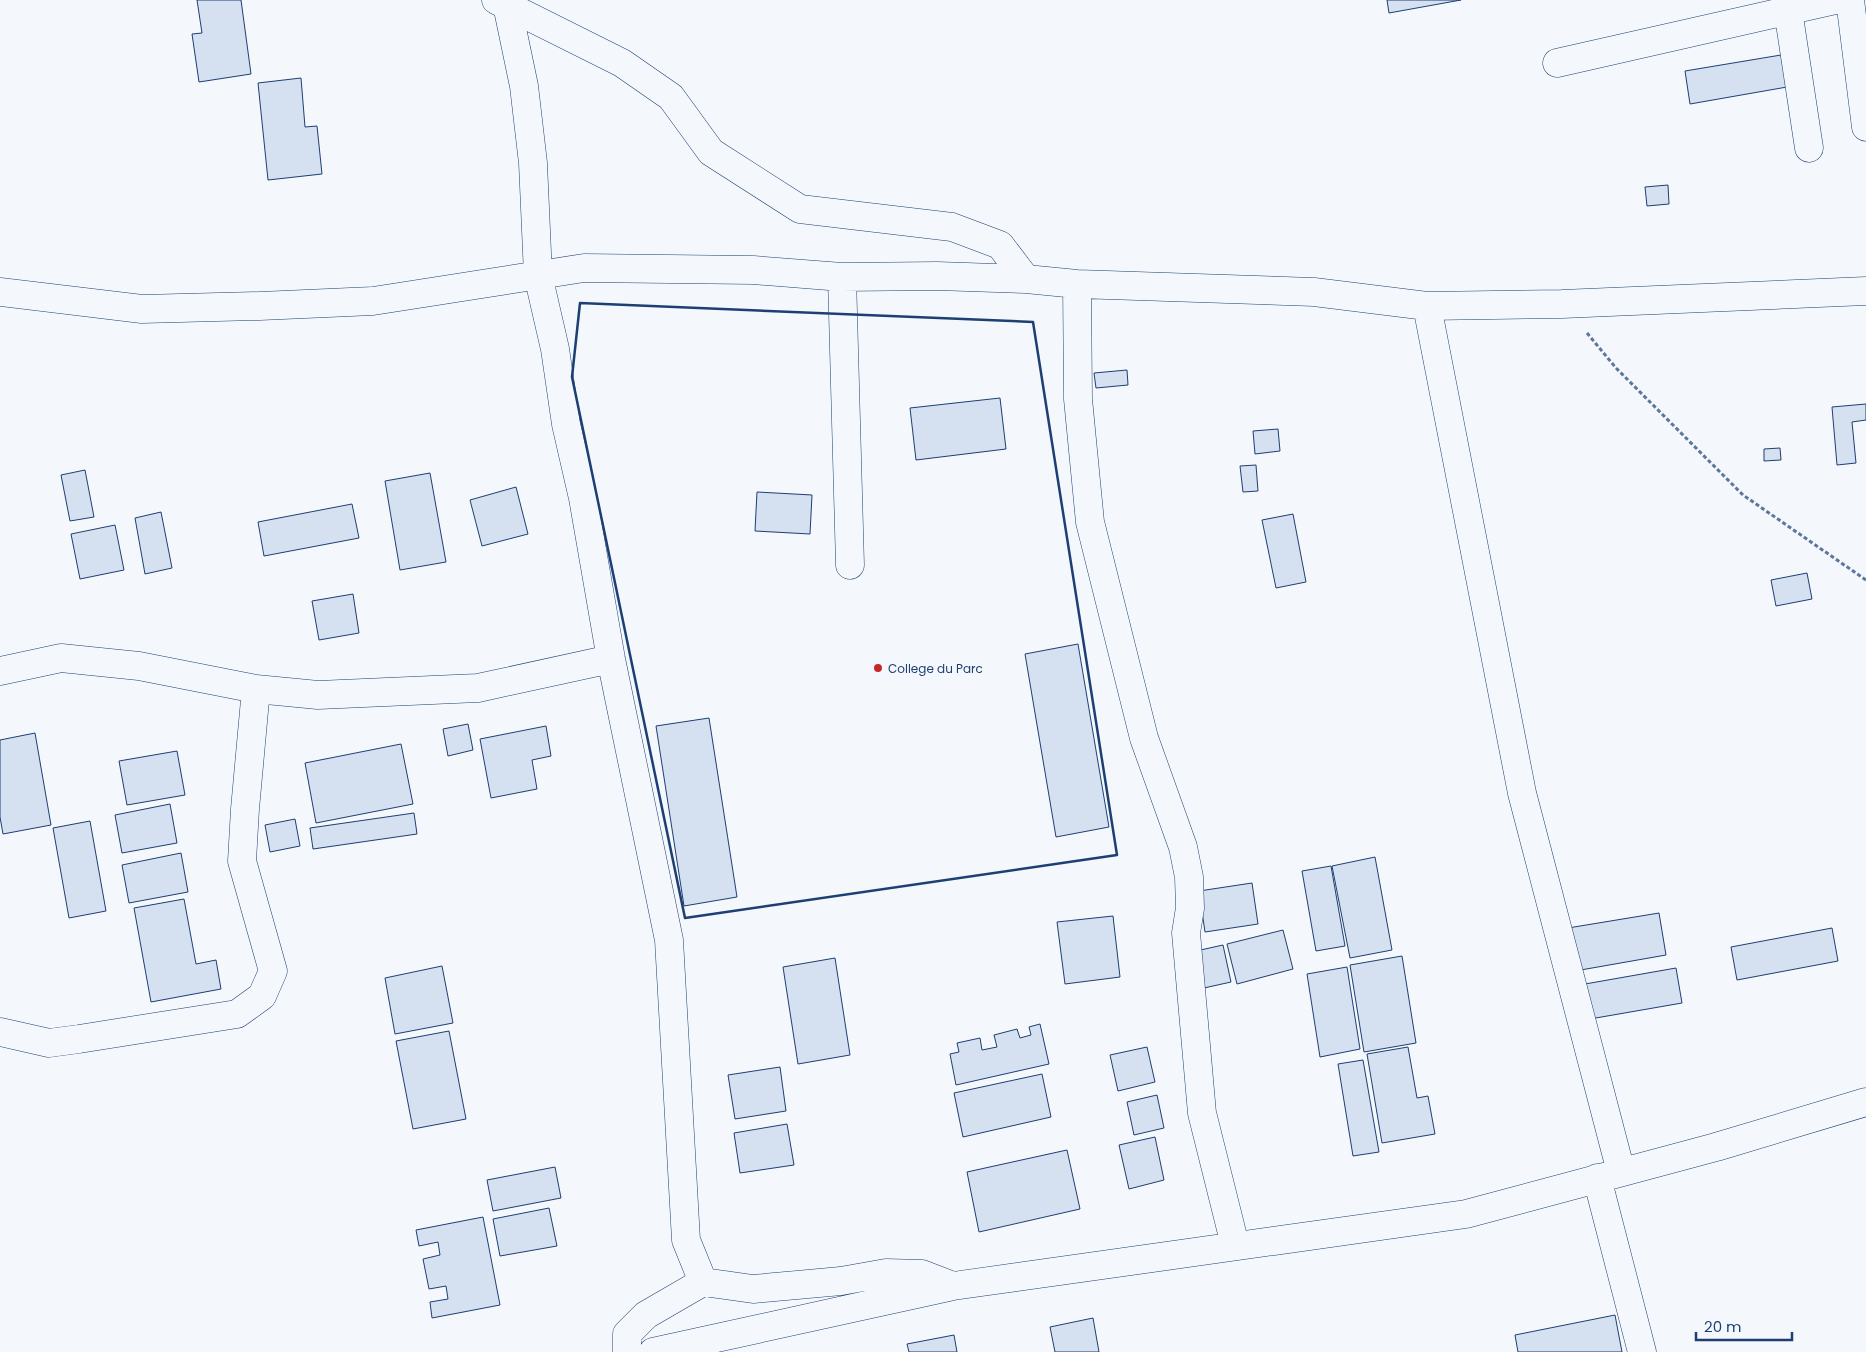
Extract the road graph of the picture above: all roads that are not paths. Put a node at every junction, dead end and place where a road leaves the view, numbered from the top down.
1 (1835, 0) edge
2 (1850, 0) edge
3 (503, 2) edge
4 (1788, 10) junction
5 (1556, 62) dead end
6 (1866, 127) edge
7 (1808, 148) dead end
8 (538, 275) junction
9 (842, 277) junction
10 (1026, 280) junction
11 (1076, 284) junction
12 (1866, 291) edge
13 (0, 292) edge
14 (1427, 306) junction
15 (850, 565) dead end
16 (611, 659) junction
17 (0, 671) edge
18 (256, 689) junction
19 (0, 1032) edge
20 (1866, 1102) edge
21 (1609, 1175) junction
22 (1235, 1245) junction
23 (703, 1282) junction
24 (953, 1286) junction
25 (703, 1347) edge
26 (627, 1352) edge
27 (653, 1352) edge
28 (1642, 1352) edge

1 - 4 street
2 - 6 street
3 - 8 street
3 - 10 street
4 - 5 street
4 - 7 street
8 - 9 street
8 - 13 street
8 - 16 street
9 - 10 street
9 - 15 street
10 - 11 street
11 - 14 street
11 - 22 street
12 - 14 street
14 - 21 street
16 - 18 street
16 - 23 street
17 - 18 street
18 - 19 street
20 - 21 street
21 - 22 street
21 - 28 street
22 - 24 street
23 - 24 street
23 - 26 street
24 - 25 street
25 - 27 street

